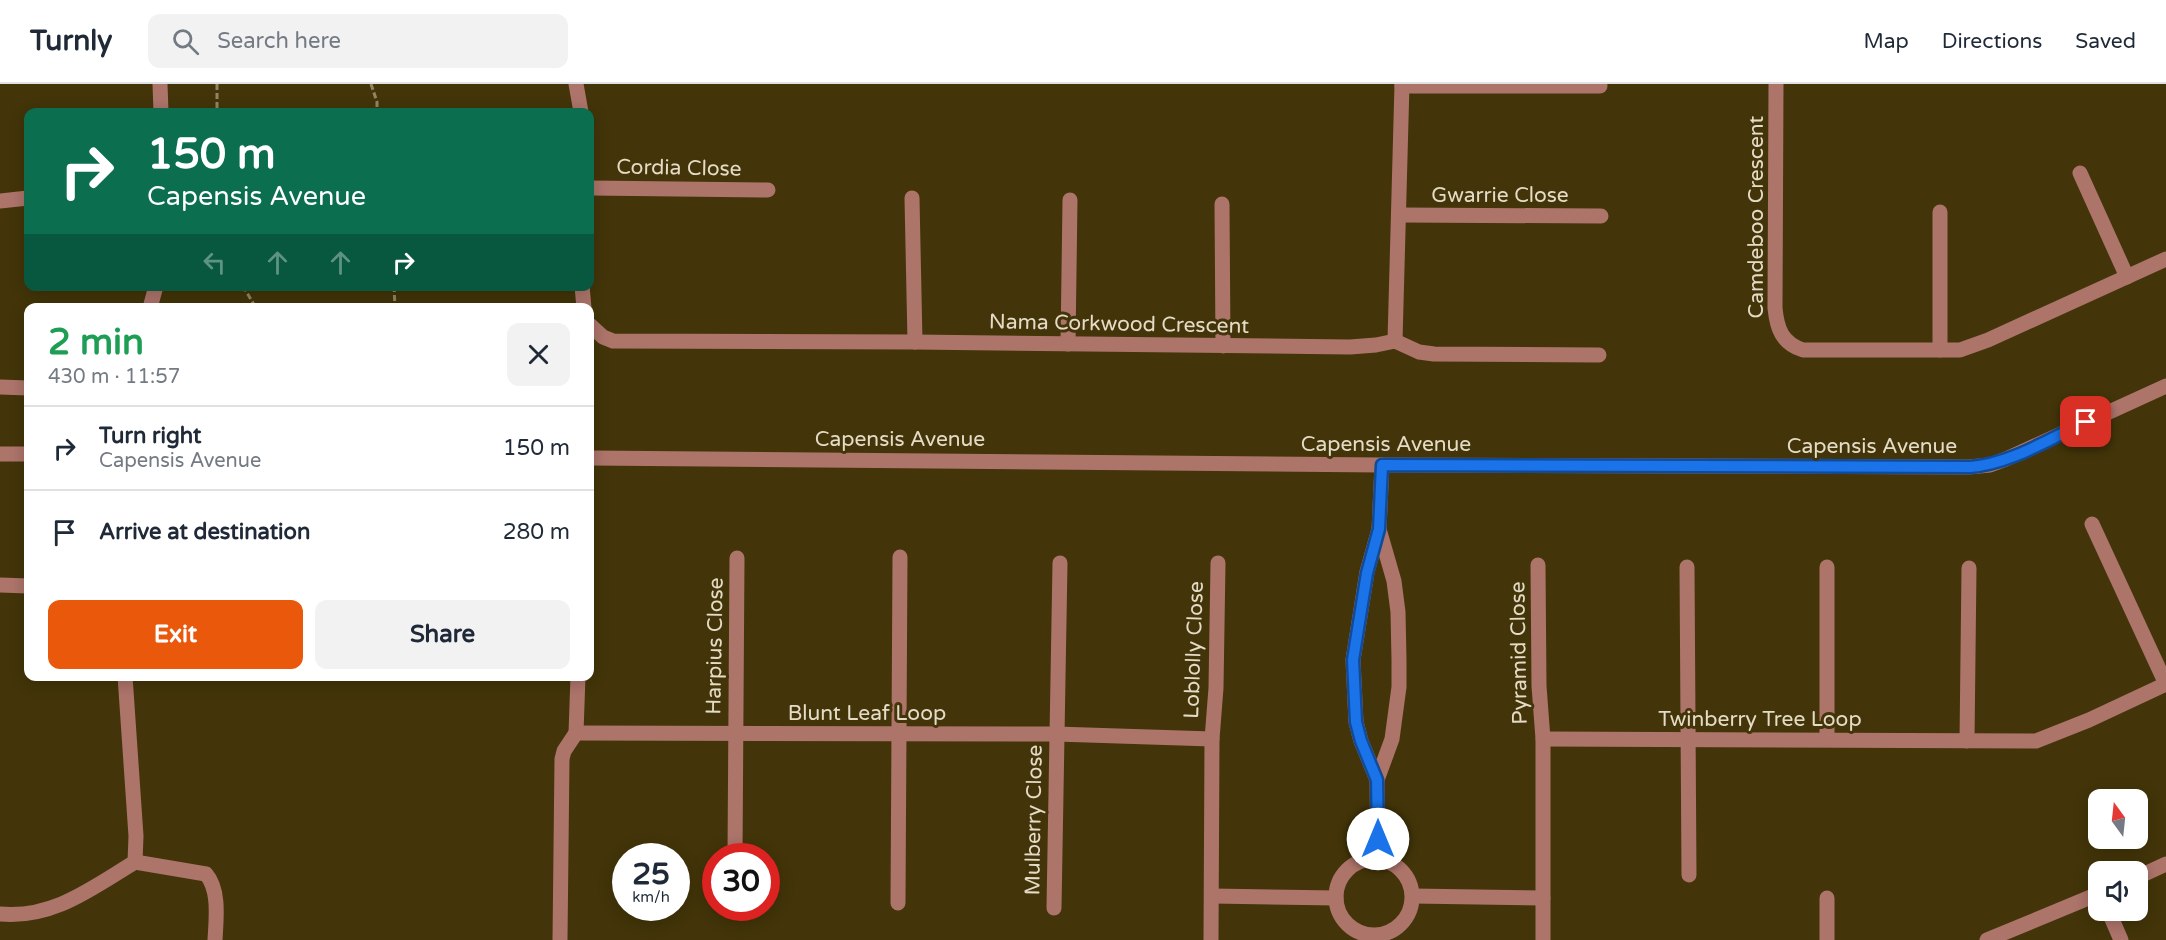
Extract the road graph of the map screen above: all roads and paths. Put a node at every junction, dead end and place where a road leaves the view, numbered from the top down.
1 (160, 84) edge
2 (217, 84) edge
3 (372, 84) edge
4 (576, 84) edge
5 (1776, 84) edge
6 (1402, 85) edge
7 (1600, 86) dead end
8 (161, 108) edge
9 (217, 108) edge
10 (377, 108) edge
11 (580, 108) edge
12 (2080, 173) dead end
13 (594, 188) edge
14 (768, 190) dead end
15 (24, 198) edge
16 (912, 198) dead end
17 (1070, 200) dead end
18 (0, 201) edge
19 (1222, 204) dead end
20 (1940, 213) dead end
21 (1400, 215) junction
22 (1601, 216) dead end
23 (2166, 259) edge
24 (2127, 277) junction
25 (594, 329) edge
26 (1395, 341) junction
27 (915, 342) junction
28 (1068, 344) junction
29 (1223, 346) junction
30 (1940, 350) junction
31 (1599, 355) dead end
32 (2166, 386) edge
33 (0, 387) edge
34 (24, 388) edge
35 (0, 454) edge
36 (24, 454) edge
37 (594, 458) edge
38 (1382, 465) junction
39 (2092, 524) dead end
40 (1379, 529) junction
41 (900, 557) dead end
42 (737, 558) dead end
43 (1060, 562) dead end
44 (1218, 563) dead end
45 (1538, 565) dead end
46 (1687, 567) dead end
47 (1827, 567) dead end
48 (1969, 568) dead end
49 (0, 585) edge
50 (24, 586) edge
51 (125, 681) edge
52 (578, 681) edge
53 (2166, 684) edge
54 (576, 733) junction
55 (898, 733) junction
56 (734, 734) junction
57 (1056, 734) junction
58 (1212, 739) junction
59 (1827, 739) junction
60 (1542, 740) junction
61 (1688, 741) junction
62 (1967, 741) junction
63 (1377, 780) junction
64 (735, 843) edge
65 (1378, 859) junction
66 (135, 862) junction
67 (2166, 864) edge
68 (2148, 872) edge
69 (1689, 875) dead end
70 (1212, 896) junction
71 (1413, 896) junction
72 (1336, 898) junction
73 (1543, 898) junction
74 (1827, 898) dead end
75 (2088, 898) edge
76 (898, 903) dead end
77 (1054, 908) dead end
78 (0, 914) edge
79 (2113, 921) edge
80 (1377, 937) edge
81 (215, 940) edge
82 (560, 940) edge
83 (1211, 940) edge
84 (1543, 940) edge
85 (1827, 940) edge
86 (1987, 940) edge
87 (2121, 940) edge

1 - 8 street
2 - 9 path
3 - 10 path
4 - 11 street
5 - 30 street, Camdeboo Crescent
6 - 7 street
6 - 21 street
12 - 24 street
13 - 14 street, Cordia Close
15 - 18 street
16 - 27 street
17 - 28 street
19 - 29 street
20 - 30 street
21 - 22 street, Gwarrie Close
21 - 26 street
23 - 24 street, Camdeboo Crescent
24 - 30 street, Camdeboo Crescent
25 - 27 street, Nama Corkwood Crescent
26 - 29 street, Nama Corkwood Crescent
26 - 31 street
27 - 28 street, Nama Corkwood Crescent
28 - 29 street, Nama Corkwood Crescent
32 - 38 street, Capensis Avenue
33 - 34 street
35 - 36 street
37 - 38 street, Capensis Avenue
38 - 40 street
39 - 53 street
40 - 63 street
40 - 63 street
41 - 55 street
42 - 56 street, Harpius Close
43 - 57 street, Mulberry Close
44 - 58 street, Loblolly Close
45 - 60 street, Pyramid Close
46 - 61 street
47 - 59 street
48 - 62 street
49 - 50 street
51 - 66 street
52 - 54 street
53 - 62 street, Twinberry Tree Loop
54 - 56 street, Blunt Leaf Loop
54 - 82 street
55 - 56 street, Blunt Leaf Loop
55 - 57 street, Blunt Leaf Loop
55 - 76 street
56 - 64 street, Harpius Close
57 - 58 street, Blunt Leaf Loop
57 - 77 street, Mulberry Close
58 - 70 street
59 - 61 street, Twinberry Tree Loop
59 - 62 street, Twinberry Tree Loop
60 - 61 street, Twinberry Tree Loop
60 - 73 street
61 - 69 street
63 - 65 street
65 - 71 street
65 - 72 street
66 - 78 street
66 - 81 street
67 - 68 street
70 - 72 street
70 - 83 street
71 - 73 street
71 - 80 street
72 - 80 street
73 - 84 street
74 - 85 street
75 - 86 street
79 - 87 street

